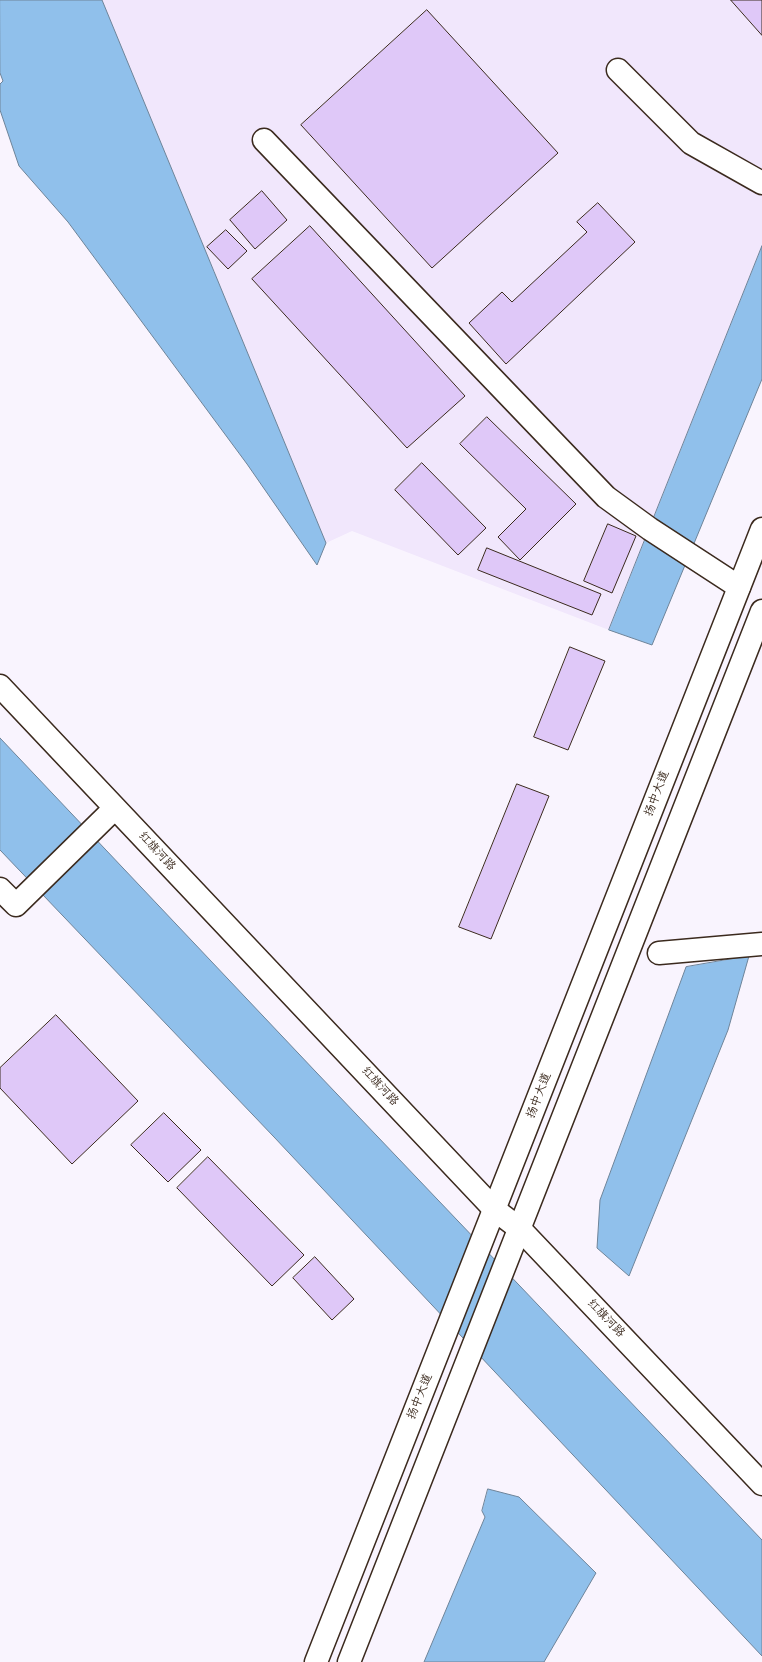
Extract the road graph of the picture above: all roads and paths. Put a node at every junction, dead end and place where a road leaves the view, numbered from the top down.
1 (618, 70) dead end
2 (264, 140) dead end
3 (762, 182) edge
4 (762, 529) edge
5 (739, 588) junction
6 (762, 611) edge
7 (0, 686) edge
8 (115, 808) junction
9 (0, 890) edge
10 (762, 944) edge
11 (659, 953) dead end
12 (495, 1210) junction
13 (520, 1229) junction
14 (762, 1484) edge
15 (316, 1662) edge
16 (349, 1662) edge

1 - 3 main road
2 - 5 main road
4 - 5 main road, 扬中大道
5 - 12 main road, 扬中大道
6 - 13 main road
7 - 8 main road, 红旗河路
8 - 9 main road
8 - 12 main road, 红旗河路
10 - 11 main road
12 - 13 main road, 红旗河路
12 - 15 main road, 扬中大道
13 - 14 main road, 红旗河路
13 - 16 main road

